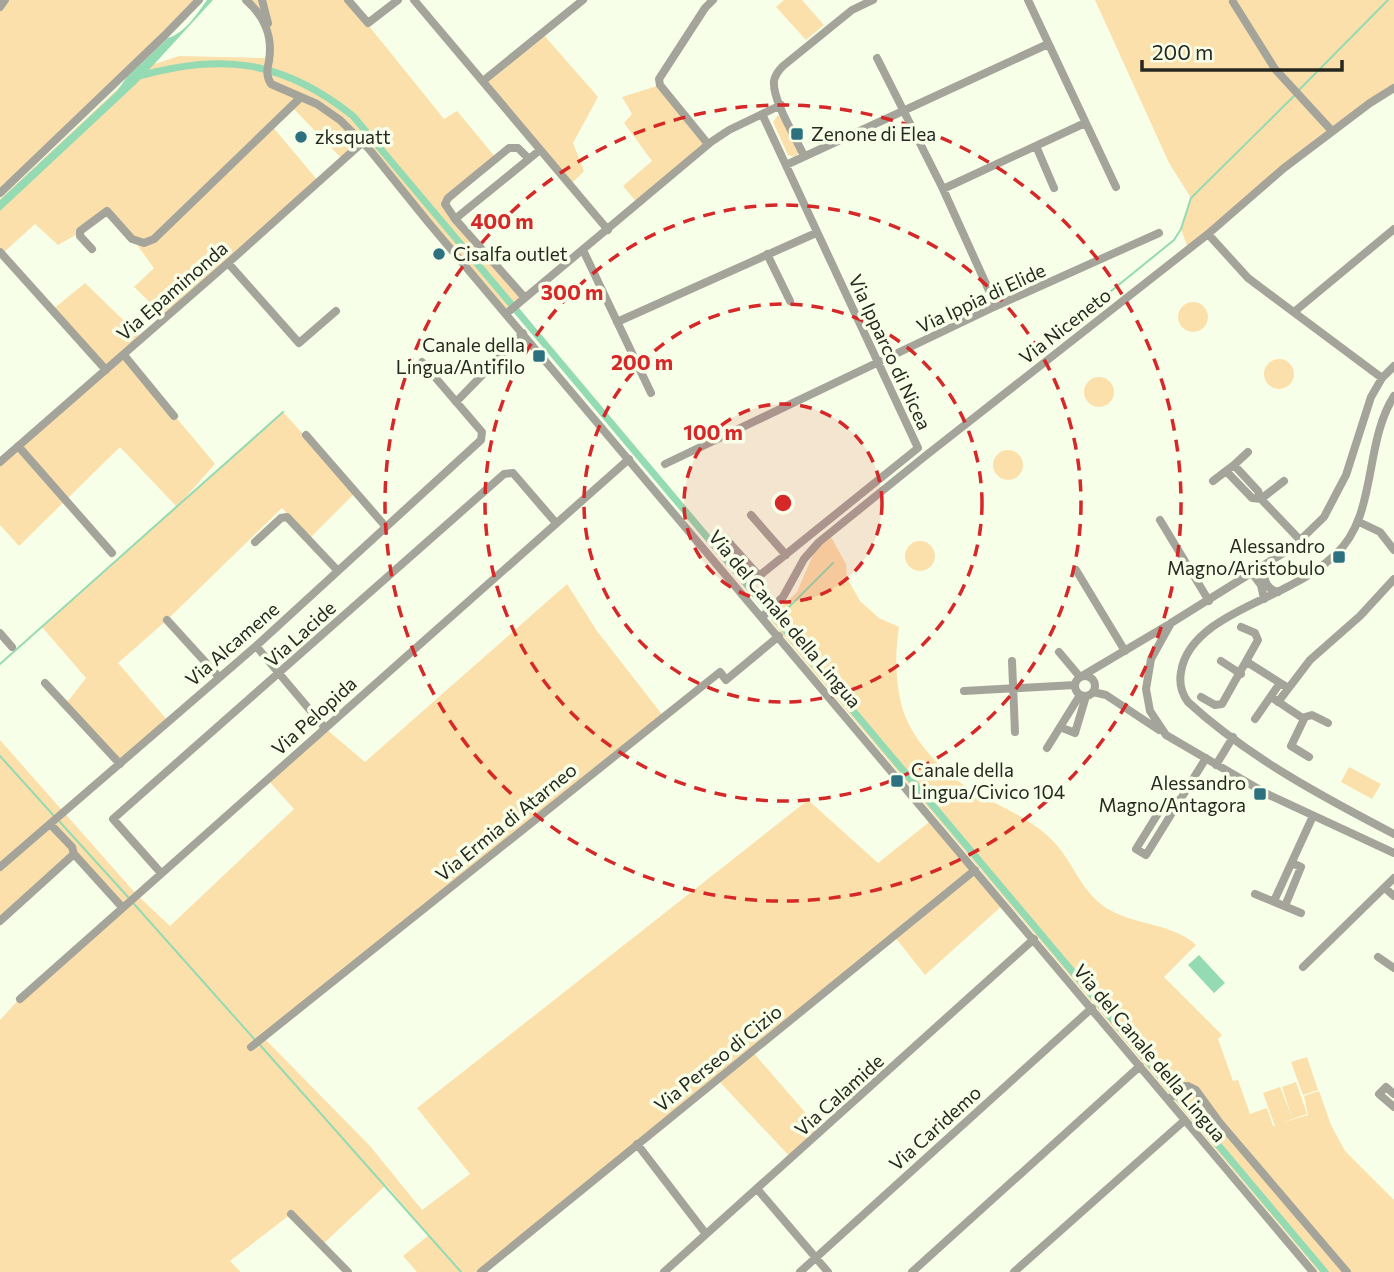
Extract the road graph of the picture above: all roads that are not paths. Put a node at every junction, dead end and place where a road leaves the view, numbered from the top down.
1 (5, 0) edge
2 (199, 0) edge
3 (262, 0) edge
4 (348, 0) edge
5 (398, 0) edge
6 (414, 0) edge
7 (583, 0) edge
8 (713, 0) edge
9 (850, 0) edge
10 (873, 0) edge
11 (1028, 0) edge
12 (249, 1) edge
13 (1233, 2) dead end
14 (703, 4) edge
15 (0, 7) edge
16 (852, 10) junction
17 (270, 33) junction
18 (1048, 44) junction
19 (877, 58) dead end
20 (483, 81) junction
21 (1394, 88) edge
22 (301, 97) junction
23 (780, 105) junction
24 (904, 111) junction
25 (762, 114) junction
26 (1085, 123) junction
27 (1332, 131) junction
28 (363, 142) junction
29 (708, 144) junction
30 (1035, 146) junction
31 (540, 150) junction
32 (804, 156) junction
33 (528, 158) junction
34 (786, 165) junction
35 (1116, 187) dead end
36 (1054, 188) dead end
37 (943, 189) junction
38 (0, 192) edge
39 (456, 219) junction
40 (1394, 229) edge
41 (608, 230) junction
42 (816, 233) junction
43 (1158, 233) dead end
44 (1208, 234) junction
45 (92, 249) dead end
46 (583, 250) junction
47 (0, 252) edge
48 (767, 254) junction
49 (228, 263) junction
50 (522, 301) junction
51 (790, 301) dead end
52 (996, 306) junction
53 (336, 311) dead end
54 (508, 312) junction
55 (1294, 312) junction
56 (617, 322) junction
57 (523, 333) junction
58 (124, 355) junction
59 (422, 362) dead end
60 (878, 364) junction
61 (1394, 366) edge
62 (106, 370) junction
63 (1382, 377) junction
64 (651, 393) dead end
65 (1394, 396) edge
66 (456, 401) junction
67 (174, 416) dead end
68 (306, 435) dead end
69 (1356, 445) junction
70 (18, 446) junction
71 (918, 448) junction
72 (1373, 450) junction
73 (1248, 452) dead end
74 (923, 457) junction
75 (629, 459) junction
76 (0, 462) edge
77 (665, 464) dead end
78 (1234, 464) junction
79 (1226, 471) junction
80 (1213, 481) dead end
81 (1284, 481) dead end
82 (1261, 499) junction
83 (751, 515) dead end
84 (1160, 520) dead end
85 (1359, 522) junction
86 (556, 523) junction
87 (386, 527) junction
88 (725, 538) dead end
89 (1301, 541) junction
90 (255, 542) dead end
91 (1394, 550) edge
92 (112, 553) dead end
93 (786, 555) junction
94 (1264, 566) junction
95 (1076, 570) dead end
96 (338, 571) junction
97 (1252, 573) junction
98 (1394, 579) edge
99 (1278, 592) junction
100 (1264, 599) junction
101 (1209, 601) junction
102 (765, 615) junction
103 (167, 620) dead end
104 (1171, 623) junction
105 (1241, 626) dead end
106 (0, 633) edge
107 (779, 636) junction
108 (256, 646) junction
109 (12, 647) dead end
110 (1125, 651) junction
111 (1059, 652) dead end
112 (1012, 661) dead end
113 (1221, 661) dead end
114 (1247, 662) junction
115 (279, 674) junction
116 (1241, 674) junction
117 (218, 676) junction
118 (1079, 679) junction
119 (45, 683) dead end
120 (1280, 683) junction
121 (1288, 688) junction
122 (1013, 689) junction
123 (964, 691) dead end
124 (1086, 694) junction
125 (1201, 697) dead end
126 (1274, 699) junction
127 (1255, 719) dead end
128 (1304, 719) junction
129 (1328, 723) dead end
130 (1060, 727) junction
131 (325, 728) junction
132 (1015, 732) dead end
133 (1166, 735) junction
134 (1233, 737) junction
135 (1047, 748) dead end
136 (1309, 757) dead end
137 (1206, 758) junction
138 (120, 764) junction
139 (1216, 765) junction
140 (1179, 801) junction
141 (1313, 816) junction
142 (1371, 821) junction
143 (51, 825) junction
144 (1394, 834) edge
145 (1364, 839) junction
146 (1394, 853) edge
147 (74, 854) junction
148 (1292, 863) junction
149 (0, 867) edge
150 (975, 870) junction
151 (161, 873) junction
152 (1394, 878) edge
153 (1385, 888) junction
154 (1255, 894) dead end
155 (1394, 896) edge
156 (1274, 901) junction
157 (1284, 906) junction
158 (122, 907) junction
159 (1301, 913) dead end
160 (0, 921) edge
161 (1034, 939) junction
162 (1378, 957) dead end
163 (1303, 967) dead end
164 (1394, 968) edge
165 (20, 999) dead end
166 (1091, 1008) junction
167 (251, 1047) dead end
168 (1140, 1066) junction
169 (1394, 1094) edge
170 (1170, 1098) junction
171 (1394, 1107) edge
172 (1185, 1120) junction
173 (637, 1144) junction
174 (758, 1190) junction
175 (291, 1214) dead end
176 (706, 1234) junction
177 (816, 1258) junction
178 (348, 1272) edge
179 (481, 1272) edge
180 (664, 1272) edge
181 (800, 1272) edge
182 (828, 1272) edge
183 (912, 1272) edge
184 (1014, 1272) edge
185 (1313, 1272) edge
186 (1347, 1272) edge

1 - 15 street
2 - 38 street
3 - 17 street, Via del Canale della Lingua
4 - 5 street
6 - 20 street
7 - 20 street
8 - 14 street
9 - 16 street
10 - 16 street
11 - 18 street
12 - 17 street
13 - 27 street
14 - 29 street
16 - 23 street
17 - 22 street, Via del Canale della Lingua
18 - 24 street
18 - 26 street
19 - 24 street
20 - 31 street
21 - 27 street, Via Niceneto
22 - 28 street, Via del Canale della Lingua
22 - 45 street
23 - 25 street
23 - 32 street
24 - 32 street
24 - 37 street
25 - 29 street
25 - 34 street, Via Ipparco di Nicea
26 - 30 street
26 - 35 street
27 - 44 street, Via Niceneto
28 - 49 street, Via Epaminonda
28 - 54 street, Via del Canale della Lingua
29 - 41 street
30 - 36 street
30 - 37 street
31 - 33 street
31 - 41 street
32 - 34 street
33 - 39 street
33 - 39 street
34 - 42 street, Via Ipparco di Nicea
37 - 52 street
39 - 50 street
40 - 55 street
41 - 46 street
42 - 48 street
42 - 60 street, Via Ipparco di Nicea
43 - 52 street, Via Ippia di Elide
44 - 55 street
44 - 74 street, Via Niceneto
46 - 50 street
46 - 56 street
47 - 62 street
48 - 51 street
48 - 56 street
49 - 53 street
49 - 58 street, Via Epaminonda
50 - 54 street
52 - 60 street, Via Ippia di Elide
54 - 57 street, Via del Canale della Lingua
55 - 63 street
56 - 64 street
57 - 66 street
57 - 75 street, Via del Canale della Lingua
58 - 62 street, Via Epaminonda
58 - 67 street
59 - 66 street
60 - 71 street, Via Ipparco di Nicea
60 - 77 street, Via Ippia di Elide
61 - 63 street
62 - 70 street, Via Epaminonda
63 - 69 street
65 - 72 street
66 - 87 street, Via Alcamene
68 - 87 street
69 - 72 street
69 - 89 street
70 - 76 street, Via Epaminonda
70 - 92 street
71 - 74 street
71 - 93 street, Via Ipparco di Nicea
72 - 85 street
73 - 78 street
74 - 102 street, Via Niceneto
75 - 86 street, Via Pelopida
75 - 102 street, Via del Canale della Lingua
78 - 79 street
78 - 82 street
79 - 80 street
79 - 82 street
81 - 82 street
82 - 89 street
83 - 93 street
84 - 101 street
85 - 91 street
85 - 99 street
86 - 115 street, Via Lacide
86 - 131 street, Via Pelopida
87 - 96 street, Via Alcamene
88 - 93 street, Via Ipparco di Nicea
89 - 94 street
90 - 96 street
94 - 97 street
94 - 99 street
95 - 110 street
96 - 108 street, Via Alcamene
97 - 100 street
97 - 101 street
98 - 121 street
99 - 100 street
100 - 134 street
101 - 104 street
102 - 107 street, Via del Canale della Lingua
103 - 117 street
104 - 110 street
104 - 133 street
105 - 114 street
106 - 109 street
107 - 150 street, Via del Canale della Lingua
107 - 167 street, Via Ermia di Atarneo
108 - 115 street
108 - 117 street, Via Alcamene
110 - 118 street
111 - 118 street
112 - 122 street
113 - 116 street
114 - 116 street
114 - 120 street
115 - 131 street
115 - 151 street, Via Lacide
116 - 125 street
117 - 138 street, Via Alcamene
118 - 122 street
118 - 124 street
118 - 124 street
119 - 138 street
120 - 121 street
120 - 126 street
121 - 126 street
122 - 123 street
122 - 132 street
124 - 130 street
124 - 130 street
124 - 133 street
126 - 127 street
126 - 128 street
128 - 129 street
128 - 136 street
130 - 135 street
131 - 151 street, Via Pelopida
133 - 137 street
134 - 139 street
134 - 142 street
137 - 139 street
137 - 140 street
138 - 143 street, Via Alcamene
139 - 141 street
140 - 140 street
141 - 145 street
141 - 148 street
142 - 144 street
142 - 145 street
143 - 147 street
143 - 149 street, Via Alcamene
145 - 146 street
147 - 158 street
147 - 160 street
148 - 156 street
148 - 157 street
150 - 161 street, Via del Canale della Lingua
150 - 173 street, Via Perseo di Cizio
151 - 158 street, Via Pelopida
152 - 153 street
153 - 155 street
153 - 163 street
154 - 156 street
156 - 157 street
157 - 159 street
158 - 165 street, Via Pelopida
161 - 166 street, Via del Canale della Lingua
161 - 174 street, Via Calamide
162 - 164 street
166 - 168 street, Via del Canale della Lingua
166 - 177 street, Via Caridemo
168 - 170 street, Via del Canale della Lingua
168 - 183 street
169 - 171 street
170 - 172 street, Via del Canale della Lingua
170 - 186 street
172 - 184 street
172 - 185 street, Via del Canale della Lingua
173 - 176 street
173 - 179 street, Via Perseo di Cizio
174 - 176 street, Via Calamide
174 - 177 street
175 - 178 street
176 - 180 street, Via Calamide
177 - 181 street, Via Caridemo
177 - 182 street

